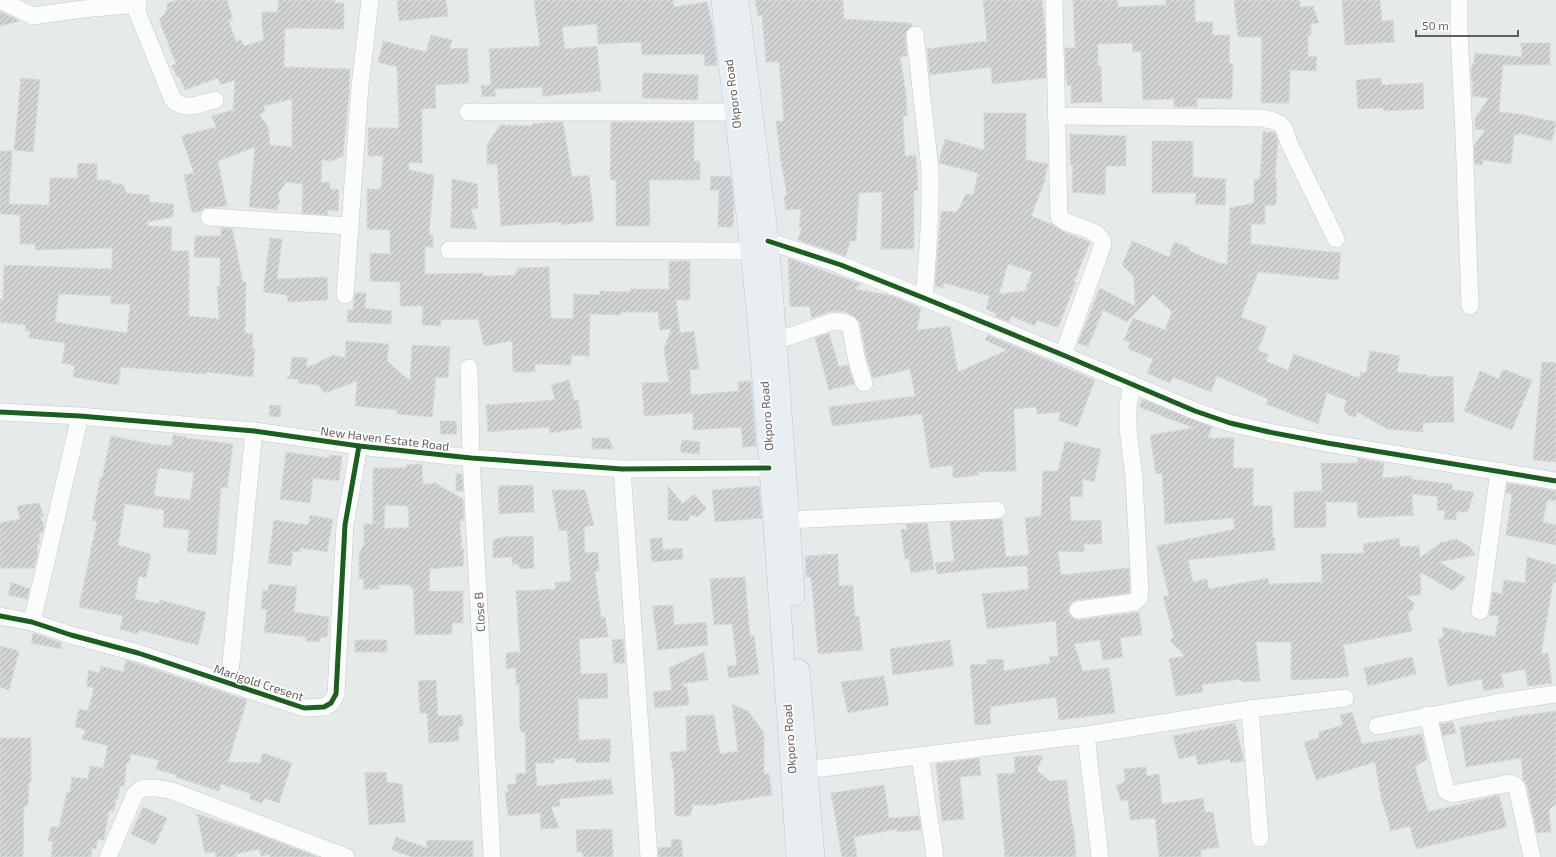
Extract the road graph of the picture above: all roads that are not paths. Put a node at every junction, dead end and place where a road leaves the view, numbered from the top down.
1 (0, 0) edge
2 (370, 0) edge
3 (722, 0) edge
4 (738, 0) edge
5 (1054, 0) edge
6 (1459, 0) edge
7 (138, 2) edge
8 (915, 36) dead end
9 (215, 100) dead end
10 (468, 112) dead end
11 (734, 112) junction
12 (1056, 116) junction
13 (209, 217) dead end
14 (350, 226) junction
15 (1336, 239) dead end
16 (759, 246) junction
17 (449, 250) dead end
18 (345, 295) dead end
19 (924, 298) junction
20 (1470, 306) dead end
21 (776, 341) junction
22 (1063, 355) junction
23 (469, 368) dead end
24 (864, 383) dead end
25 (1132, 384) junction
26 (0, 412) edge
27 (80, 416) junction
28 (254, 431) junction
29 (360, 446) junction
30 (471, 458) junction
31 (769, 468) junction
32 (622, 469) junction
33 (1499, 471) junction
34 (1556, 481) edge
35 (997, 510) dead end
36 (788, 520) junction
37 (1078, 610) dead end
38 (1480, 611) dead end
39 (0, 616) edge
40 (32, 622) junction
41 (230, 683) junction
42 (1556, 694) edge
43 (1345, 698) dead end
44 (1250, 709) junction
45 (1428, 715) junction
46 (1377, 726) dead end
47 (1086, 735) junction
48 (920, 756) junction
49 (806, 770) junction
50 (1260, 838) dead end
51 (108, 857) edge
52 (346, 857) edge
53 (492, 857) edge
54 (649, 857) edge
55 (797, 857) edge
56 (814, 857) edge
57 (934, 857) edge
58 (1100, 857) edge
59 (1532, 857) edge

1 - 7 street
2 - 14 street
3 - 11 main road, Okporo Road
4 - 16 main road, Okporo Road
5 - 12 street
6 - 20 street
7 - 9 street
8 - 19 street
10 - 11 street
11 - 16 main road, Okporo Road
12 - 15 street
12 - 22 street
13 - 14 street
14 - 18 street
16 - 17 street
16 - 19 street
16 - 21 main road, Okporo Road
16 - 31 main road, Okporo Road
19 - 22 street
21 - 24 street
21 - 36 main road, Okporo Road
22 - 25 street
23 - 30 street, Close B
25 - 33 street
25 - 37 street
26 - 27 street, New Haven Estate Road
27 - 28 street, New Haven Estate Road
27 - 40 street
28 - 29 street, New Haven Estate Road
28 - 41 street
29 - 30 street, New Haven Estate Road
29 - 41 street, Marigold Cresent
30 - 32 street, New Haven Estate Road
30 - 53 street, Close B
31 - 32 street, New Haven Estate Road
31 - 55 main road, Okporo Road
32 - 54 street
33 - 34 street
33 - 38 street
35 - 36 street
36 - 49 main road, Okporo Road
39 - 40 street, Marigold Cresent
40 - 41 street, Marigold Cresent
42 - 45 street
43 - 44 street
44 - 47 street
44 - 50 street
45 - 46 street
45 - 59 street
47 - 48 street
47 - 58 street
48 - 49 street
48 - 57 street
49 - 56 main road, Okporo Road
51 - 52 street

